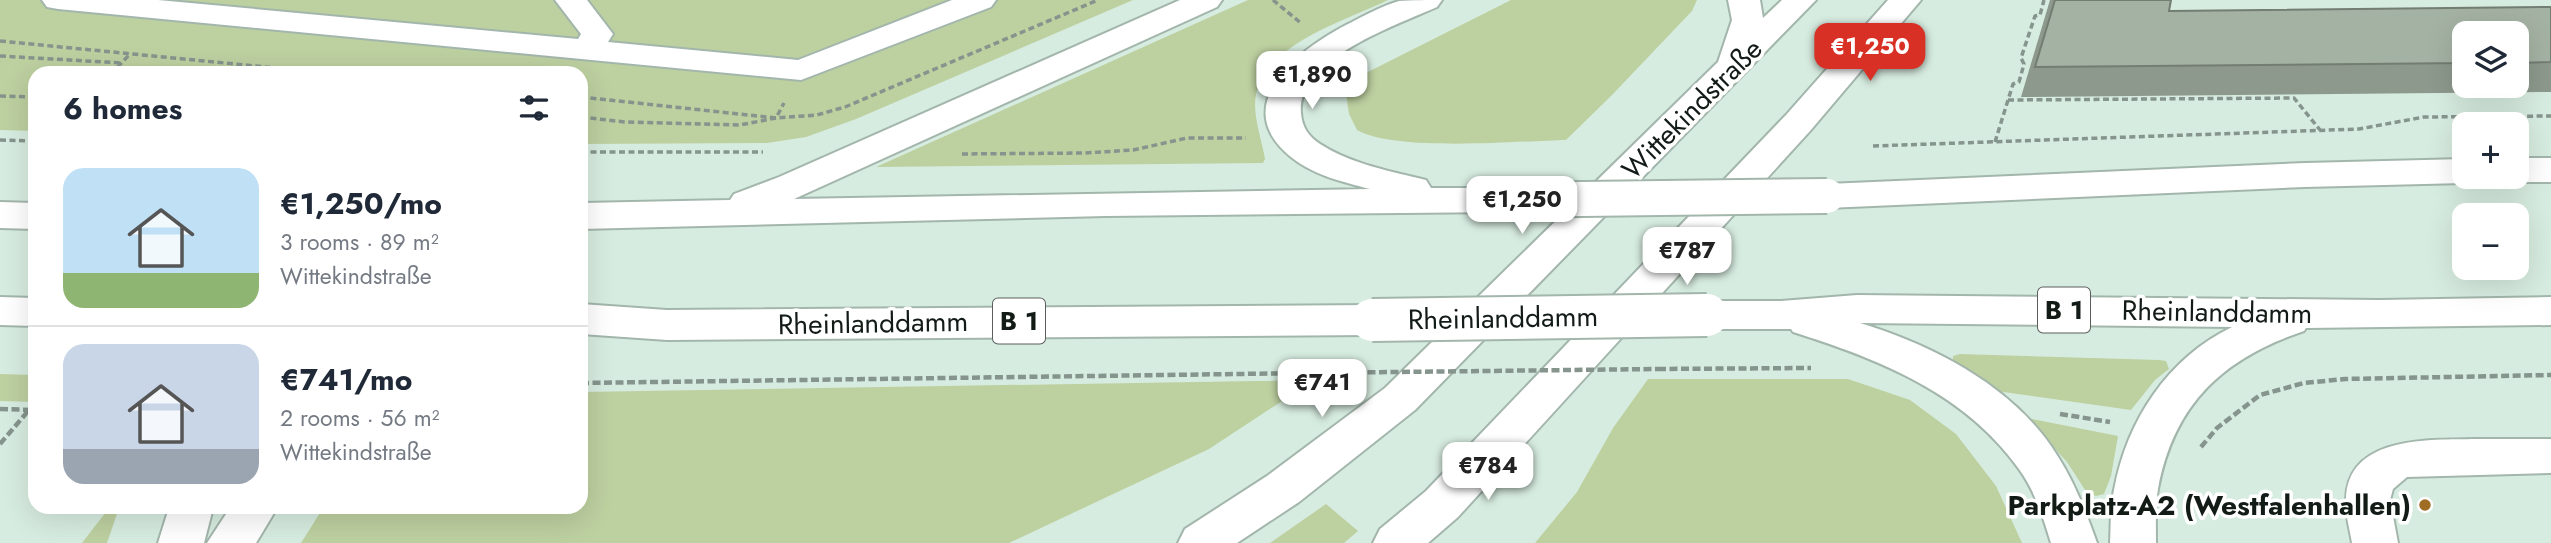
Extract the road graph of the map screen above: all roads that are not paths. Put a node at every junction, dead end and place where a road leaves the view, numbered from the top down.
1 (58, 0) edge
2 (571, 0) edge
3 (980, 0) edge
4 (1206, 0) edge
5 (1426, 0) edge
6 (1744, 0) edge
7 (1800, 0) edge
8 (1903, 2) edge
9 (588, 48) junction
10 (1734, 68) junction
11 (2529, 170) edge
12 (2551, 170) edge
13 (2452, 171) edge
14 (1445, 200) junction
15 (694, 214) junction
16 (0, 215) edge
17 (588, 215) edge
18 (28, 216) edge
19 (0, 311) edge
20 (2551, 311) edge
21 (28, 312) edge
22 (2347, 313) junction
23 (1781, 315) junction
24 (588, 319) edge
25 (667, 325) junction
26 (588, 343) edge
27 (2551, 456) edge
28 (189, 514) edge
29 (251, 514) edge
30 (181, 543) edge
31 (230, 543) edge
32 (1201, 543) edge
33 (1396, 543) edge
34 (2074, 543) edge
35 (2133, 543) edge
36 (2375, 543) edge

1 - 9 main road
2 - 9 main road
3 - 9 main road
4 - 15 main road
5 - 14 main road
6 - 10 main road
7 - 10 main road, Wittekindstraße
8 - 33 main road
10 - 32 main road, Wittekindstraße
11 - 12 main road
13 - 14 main road, bridge
14 - 15 main road
15 - 17 main road
16 - 18 main road
19 - 21 main road
20 - 22 main road, Rheinlanddamm / B 1
22 - 23 main road, Rheinlanddamm / B 1
22 - 35 main road, B 1
23 - 25 main road, Rheinlanddamm / B 1, bridge
23 - 34 main road, B 1
24 - 25 main road, Rheinlanddamm / B 1
25 - 26 main road, B 1
27 - 36 main road
28 - 30 main road
29 - 31 main road

